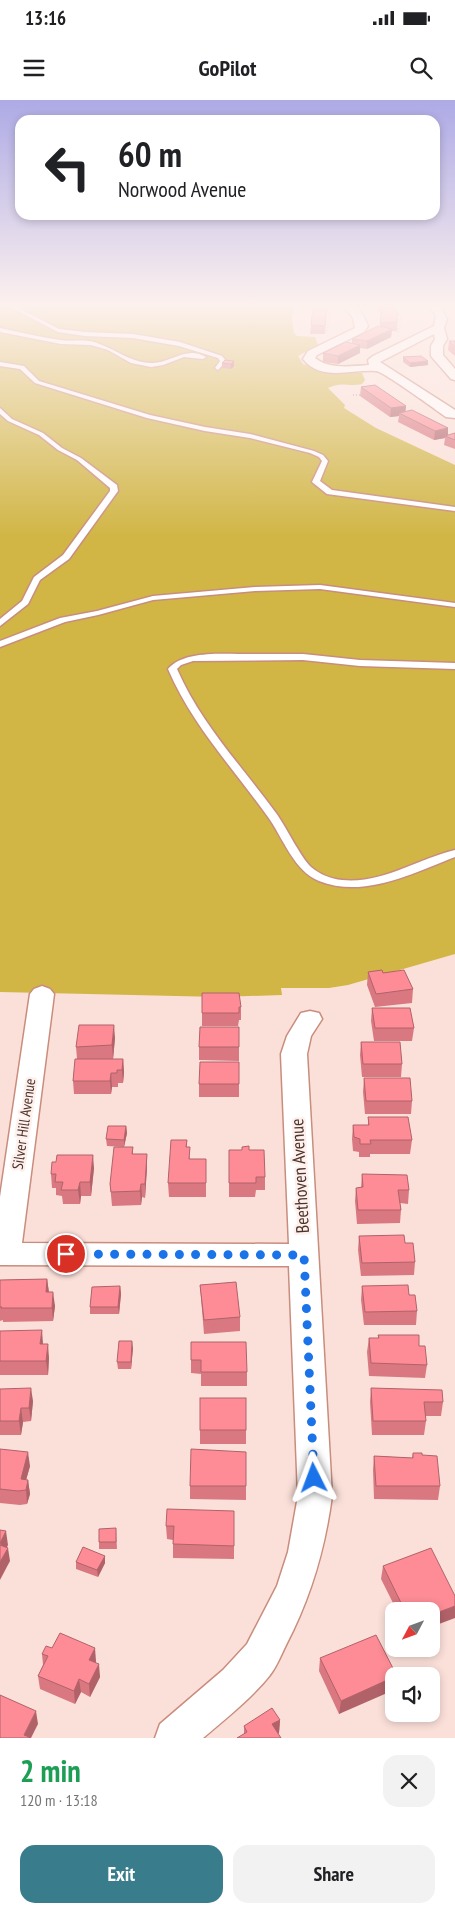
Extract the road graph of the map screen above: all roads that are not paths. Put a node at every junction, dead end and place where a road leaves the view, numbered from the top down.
1 (38, 382) edge
2 (403, 382) edge
3 (0, 410) edge
4 (454, 415) edge
5 (455, 509) edge
6 (455, 605) edge
7 (0, 623) edge
8 (0, 644) edge
9 (455, 666) edge
10 (455, 852) edge
11 (42, 994) dead end
12 (310, 1019) dead end
13 (3, 1254) edge
14 (304, 1255) junction
15 (174, 1738) edge

1 - 5 lane
2 - 4 street
3 - 7 lane
6 - 8 lane
9 - 10 lane
11 - 13 street, Silver Hill Avenue
12 - 14 street, Beethoven Avenue
13 - 14 street
14 - 15 street, Beethoven Avenue

